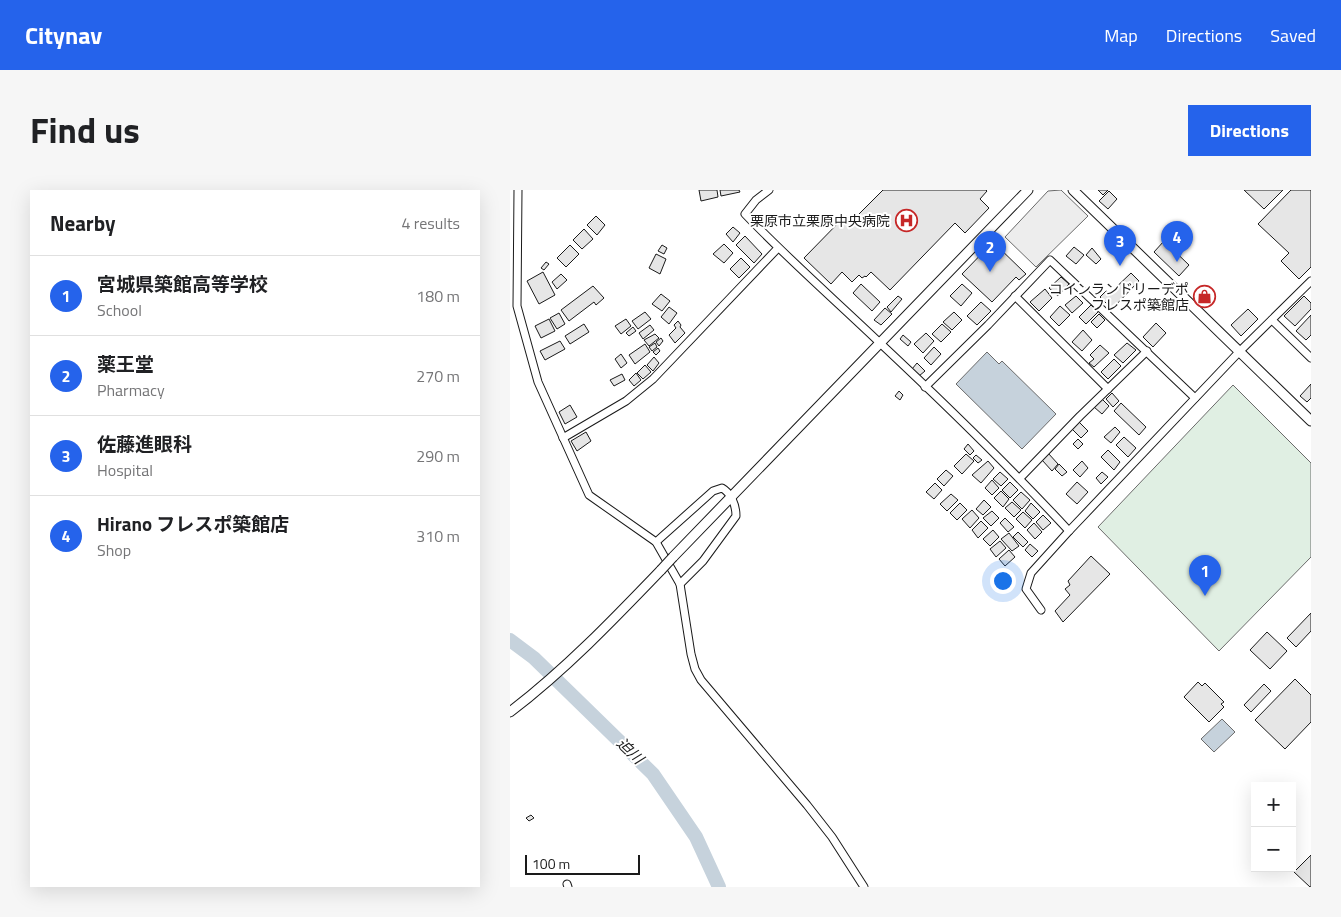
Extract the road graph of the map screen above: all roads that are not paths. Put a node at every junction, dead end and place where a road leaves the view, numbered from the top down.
1 (518, 190) edge
2 (769, 190) edge
3 (1028, 190) edge
4 (1073, 190) edge
5 (778, 248) junction
6 (1310, 286) edge
7 (1015, 296) junction
8 (1272, 320) junction
9 (881, 344) junction
10 (1147, 351) junction
11 (1239, 352) junction
12 (1311, 358) edge
13 (925, 387) junction
14 (1108, 389) junction
15 (1195, 398) junction
16 (1311, 421) edge
17 (563, 438) junction
18 (1020, 478) junction
19 (731, 498) junction
20 (1069, 531) junction
21 (656, 542) junction
22 (680, 584) junction
23 (1042, 610) dead end
24 (510, 712) edge
25 (864, 887) edge

1 - 17 street
2 - 5 street
3 - 9 street
4 - 11 street
5 - 9 street
5 - 17 street
6 - 8 street
7 - 10 street
7 - 13 street
7 - 14 street
8 - 11 street
8 - 12 street
9 - 13 street
9 - 19 street
10 - 14 street
10 - 15 street
11 - 15 street
11 - 16 street
13 - 18 street
14 - 18 street
15 - 20 street
17 - 21 street
18 - 20 street
19 - 21 street
19 - 22 street
19 - 24 street, bridge
20 - 23 street
21 - 22 street
22 - 25 street

